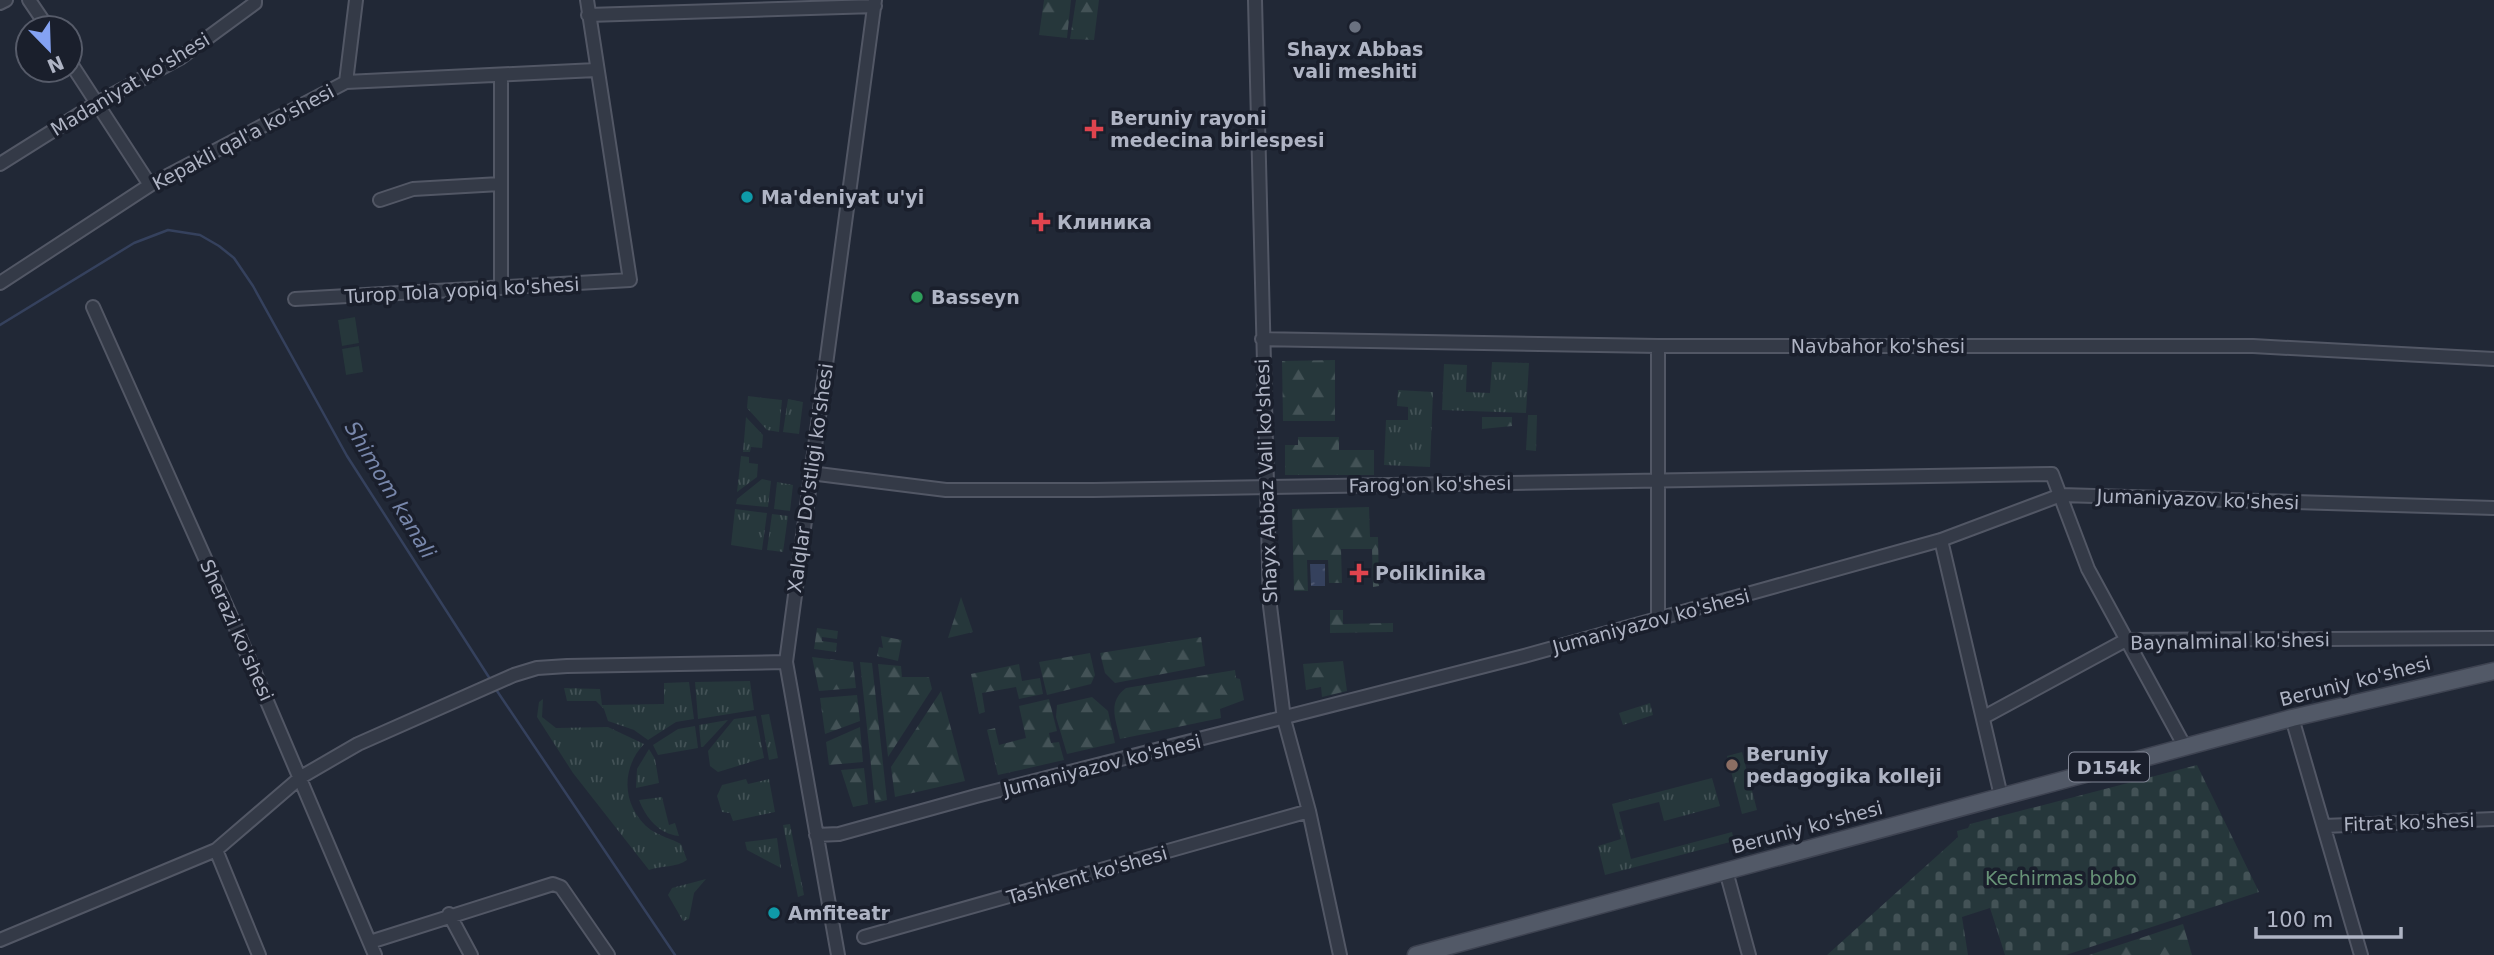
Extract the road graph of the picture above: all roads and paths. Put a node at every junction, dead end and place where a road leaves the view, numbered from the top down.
1 (6, 0) edge
2 (255, 0) edge
3 (356, 0) edge
4 (587, 0) edge
5 (1255, 0) edge
6 (0, 3) edge
7 (875, 3) edge
8 (588, 15) junction
9 (596, 70) junction
10 (501, 75) junction
11 (346, 82) junction
12 (84, 83) edge
13 (97, 103) junction
14 (0, 164) edge
15 (500, 184) junction
16 (150, 185) junction
17 (380, 200) dead end
18 (0, 283) edge
19 (501, 288) junction
20 (295, 299) dead end
21 (93, 307) dead end
22 (1262, 339) junction
23 (1658, 346) junction
24 (2494, 359) edge
25 (810, 473) junction
26 (1658, 480) junction
27 (1265, 486) junction
28 (2061, 495) junction
29 (2494, 508) edge
30 (1941, 540) junction
31 (1658, 618) junction
32 (2494, 638) edge
33 (2126, 640) junction
34 (786, 662) junction
35 (2494, 671) edge
36 (1984, 717) junction
37 (2292, 718) junction
38 (1284, 719) junction
39 (2185, 747) junction
40 (301, 777) junction
41 (2001, 796) junction
42 (1309, 811) junction
43 (2494, 819) edge
44 (2324, 826) junction
45 (816, 835) junction
46 (216, 850) junction
47 (1726, 872) junction
48 (449, 914) junction
49 (864, 937) dead end
50 (0, 940) edge
51 (370, 942) junction
52 (259, 955) edge
53 (375, 955) edge
54 (471, 955) edge
55 (608, 955) edge
56 (838, 955) edge
57 (1340, 955) edge
58 (1416, 955) edge
59 (1749, 955) edge
60 (2361, 955) edge

1 - 6 street
2 - 13 street, Madaniyat ko'shesi
3 - 11 street
4 - 8 street
5 - 22 street, Shayx Abbaz Vali ko'shesi
7 - 8 street
7 - 25 street, Xalqlar Do'stligi ko'shesi
8 - 9 street
9 - 10 street, Kepakli qal'a ko'shesi
9 - 19 street, Turop Tola yopiq ko'shesi
10 - 11 street, Kepakli qal'a ko'shesi
10 - 15 street
11 - 16 street, Kepakli qal'a ko'shesi
12 - 13 street
13 - 14 street, Madaniyat ko'shesi
13 - 16 street
15 - 17 street
15 - 19 street
16 - 18 street, Kepakli qal'a ko'shesi
19 - 20 street, Turop Tola yopiq ko'shesi
21 - 40 street, Sherazi ko'shesi
22 - 23 street, Navbahor ko'shesi
22 - 27 street, Shayx Abbaz Vali ko'shesi
23 - 24 street, Navbahor ko'shesi
23 - 26 street
25 - 27 street, Farog'on ko'shesi
25 - 34 street, Xalqlar Do'stligi ko'shesi
26 - 27 street, Farog'on ko'shesi
26 - 28 street, Farog'on ko'shesi
26 - 31 street
27 - 38 street, Shayx Abbaz Vali ko'shesi
28 - 29 street, Jumaniyazov ko'shesi
28 - 30 street, Jumaniyazov ko'shesi
28 - 33 street
30 - 31 street, Jumaniyazov ko'shesi
30 - 36 street
31 - 38 street, Jumaniyazov ko'shesi
32 - 33 street, Baynalminal ko'shesi
33 - 36 street, Baynalminal ko'shesi
33 - 39 street
34 - 40 street
34 - 45 street, Xalqlar Do'stligi ko'shesi
35 - 37 main road, Beruniy ko'shesi / D154k
36 - 41 street
37 - 39 main road, Beruniy ko'shesi / D154k
37 - 44 street
38 - 42 street, Shayx Abbaz Vali ko'shesi
38 - 45 street, Jumaniyazov ko'shesi
39 - 41 main road, Beruniy ko'shesi / D154k
40 - 46 street
40 - 51 street, Sherazi ko'shesi
41 - 47 main road, Beruniy ko'shesi / D154k
42 - 49 street, Tashkent ko'shesi
42 - 57 street, Shayx Abbaz Vali ko'shesi
43 - 44 street, Fitrat ko'shesi
44 - 60 street
45 - 56 street, Xalqlar Do'stligi ko'shesi
46 - 50 street
46 - 52 street
47 - 58 main road, Beruniy ko'shesi / D154k
47 - 59 street
48 - 51 street
48 - 54 street
48 - 55 street
51 - 53 street, Sherazi ko'shesi

